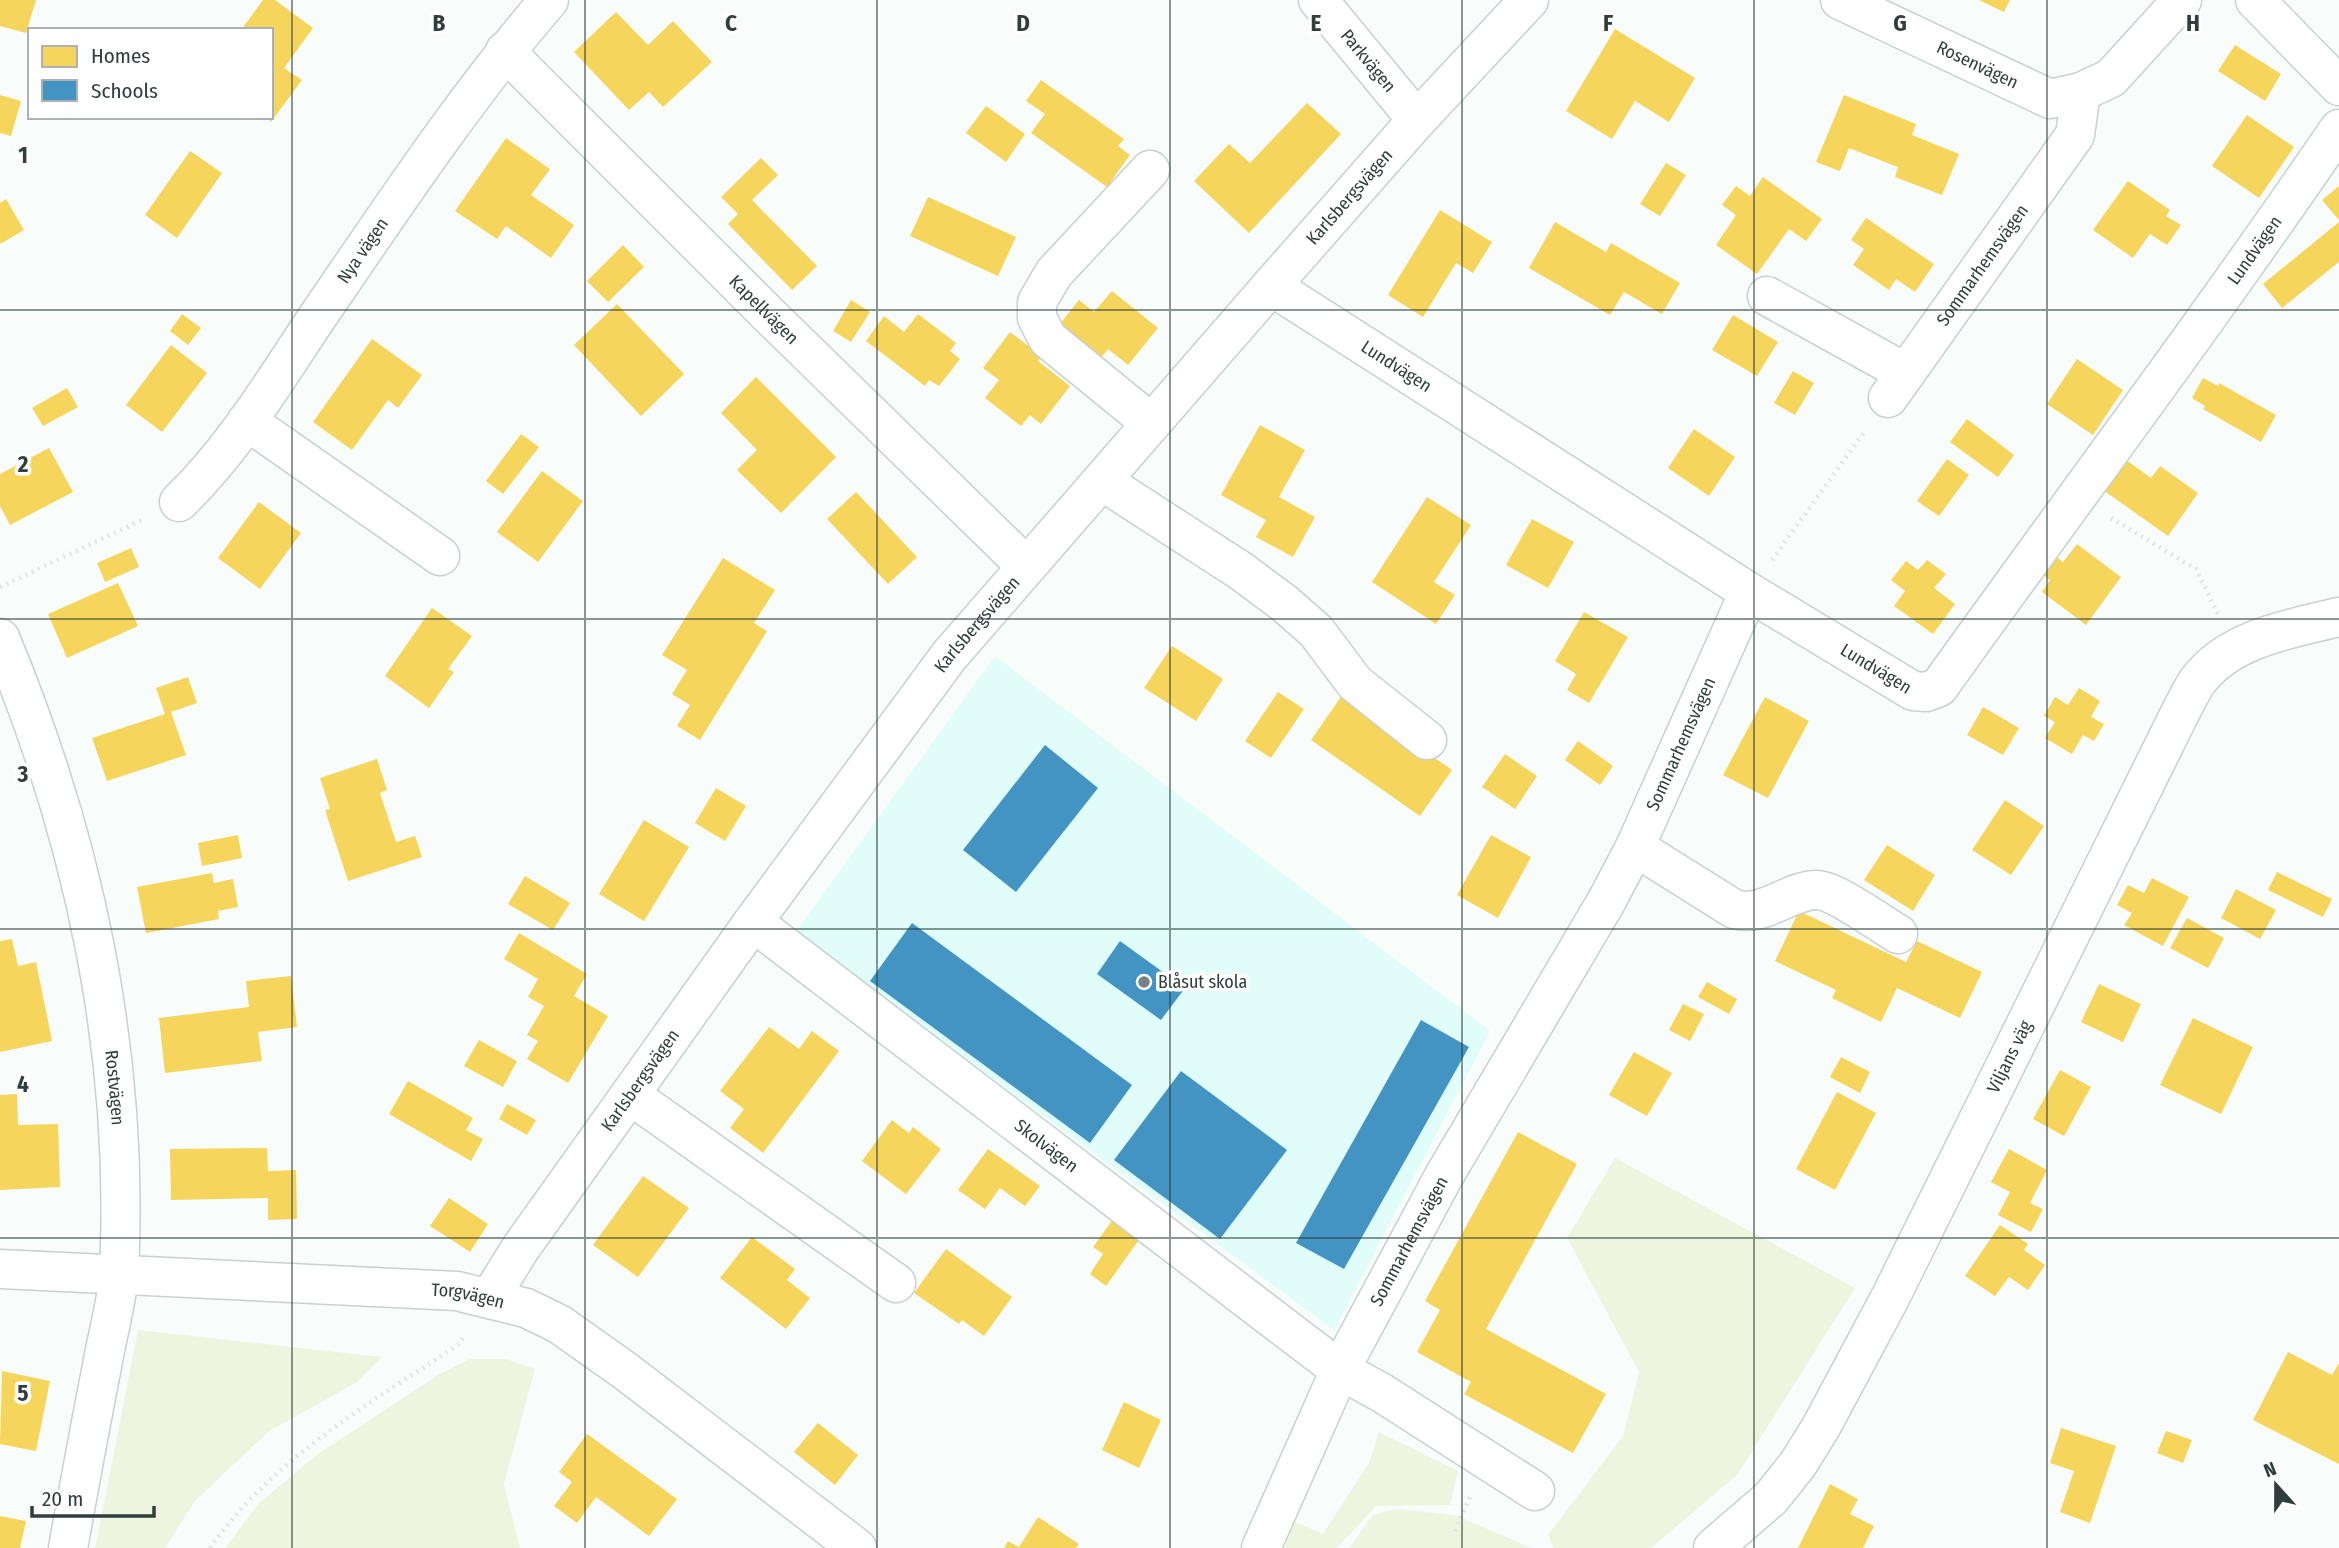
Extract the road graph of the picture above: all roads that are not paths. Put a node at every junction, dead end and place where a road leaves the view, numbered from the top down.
1 (549, 0) edge
2 (1318, 0) edge
3 (1529, 0) edge
4 (1840, 0) edge
5 (2182, 0) edge
6 (2255, 0) edge
7 (505, 51) junction
8 (2339, 86) edge
9 (2081, 92) junction
10 (1417, 120) junction
11 (2339, 129) edge
12 (1150, 170) dead end
13 (1271, 286) junction
14 (1767, 296) dead end
15 (247, 421) junction
16 (1151, 423) junction
17 (1102, 481) junction
18 (179, 502) road end
19 (440, 556) dead end
20 (1026, 566) junction
21 (1749, 592) junction
22 (2339, 617) edge
23 (0, 638) edge
24 (1427, 740) dead end
25 (1635, 847) junction
26 (752, 922) junction
27 (1898, 934) dead end
28 (630, 1095) junction
29 (0, 1269) edge
30 (119, 1275) junction
31 (896, 1283) dead end
32 (489, 1299) junction
33 (1340, 1370) junction
34 (1535, 1491) dead end
35 (68, 1548) edge
36 (858, 1548) edge
37 (1261, 1548) edge
38 (1713, 1548) edge

1 - 7 street, Nya vägen
2 - 10 street, Parkvägen
3 - 10 street, Karlsbergsvägen
4 - 9 street, Rosenvägen
5 - 9 street
6 - 8 street
7 - 15 street, Nya vägen
7 - 20 street, Kapellvägen
9 - 14 street, Sommarhemsvägen
10 - 13 street, Karlsbergsvägen
11 - 21 street, Lundvägen
12 - 16 street
13 - 16 street, Karlsbergsvägen
13 - 21 street, Lundvägen
15 - 18 street, Nya vägen
15 - 19 street
16 - 17 street, Karlsbergsvägen
17 - 20 street, Karlsbergsvägen
17 - 24 street
20 - 26 street, Karlsbergsvägen
21 - 25 street, Sommarhemsvägen
22 - 38 street, Viljans väg
23 - 30 street, Rostvägen
25 - 27 street
25 - 33 street, Sommarhemsvägen
26 - 28 street, Karlsbergsvägen
26 - 33 street, Skolvägen
28 - 31 street
28 - 32 street, Karlsbergsvägen
29 - 30 street, Torgvägen
30 - 32 street, Torgvägen
30 - 35 street, Rostvägen
32 - 36 street, Torgvägen
33 - 34 street, Skolvägen
33 - 37 street, Sommarhemsvägen

